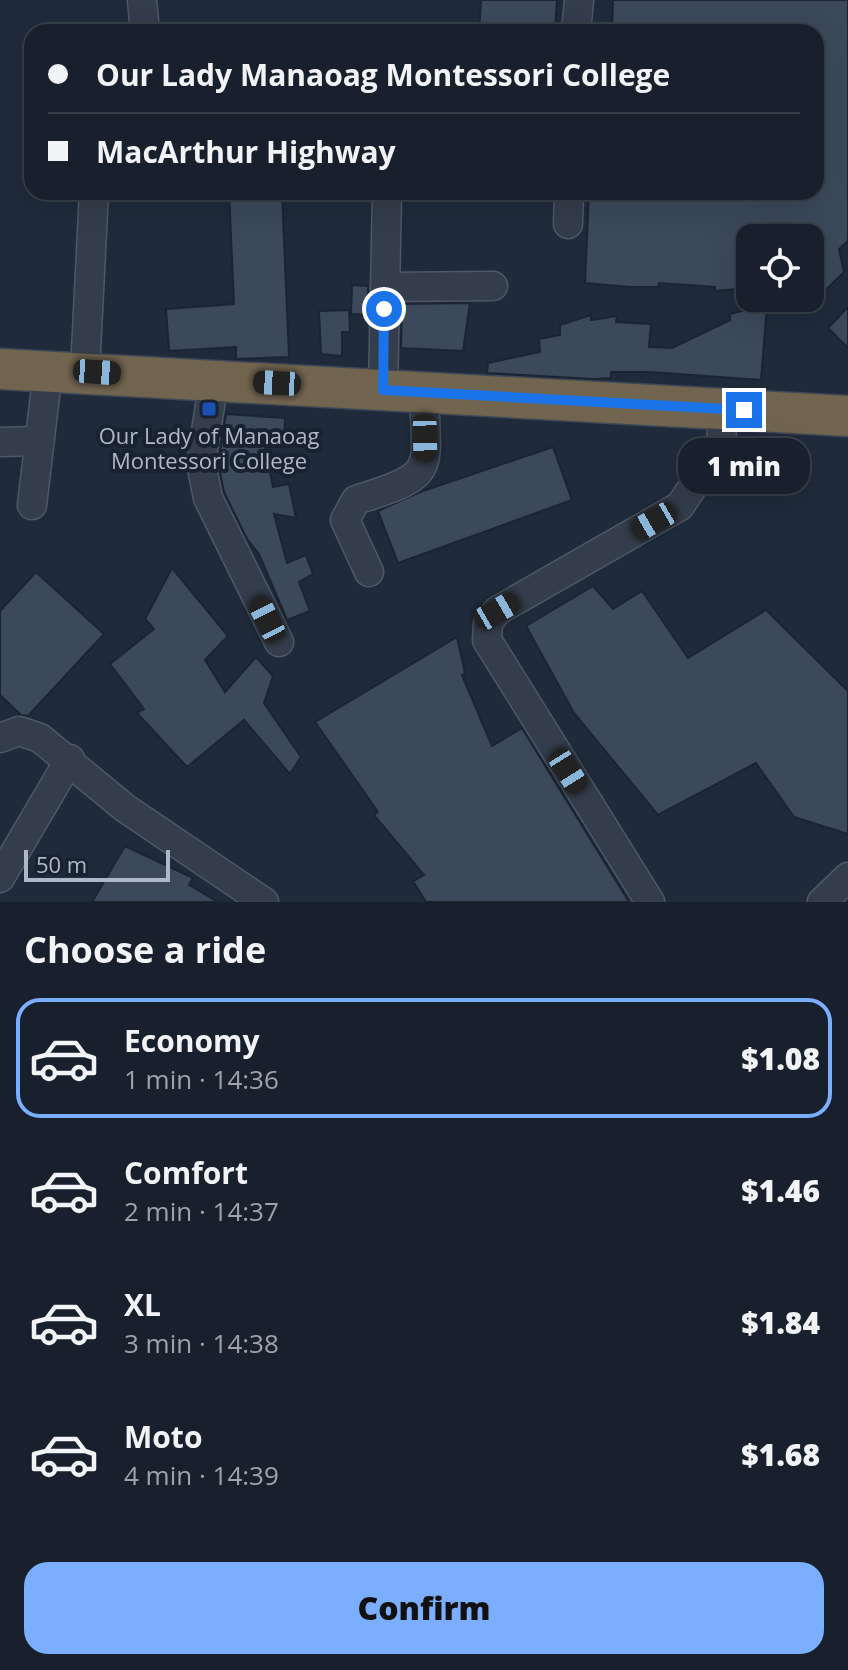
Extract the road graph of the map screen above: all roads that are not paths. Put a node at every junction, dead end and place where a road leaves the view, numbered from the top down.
1 (142, 0) edge
2 (579, 0) edge
3 (144, 24) edge
4 (577, 24) edge
5 (93, 200) edge
6 (387, 200) edge
7 (569, 200) edge
8 (568, 224) dead end
9 (493, 286) dead end
10 (385, 287) junction
11 (0, 369) edge
12 (67, 371) junction
13 (214, 380) junction
14 (383, 390) junction
15 (424, 392) junction
16 (723, 409) junction
17 (848, 416) edge
18 (39, 441) junction
19 (0, 442) edge
20 (32, 505) dead end
21 (369, 572) dead end
22 (279, 642) dead end
23 (0, 738) edge
24 (70, 759) junction
25 (848, 877) edge
26 (0, 878) edge
27 (264, 902) edge
28 (650, 902) edge
29 (822, 902) edge

1 - 3 lane
2 - 4 lane
5 - 12 lane
6 - 10 lane
7 - 8 lane
9 - 10 lane
10 - 14 lane
11 - 12 highway
12 - 13 highway
12 - 18 lane
13 - 14 highway
13 - 22 lane
14 - 15 highway
15 - 16 highway
15 - 21 lane
16 - 17 highway
16 - 28 lane
18 - 19 lane
18 - 20 lane
23 - 24 lane
24 - 26 lane
24 - 27 lane
25 - 29 lane

